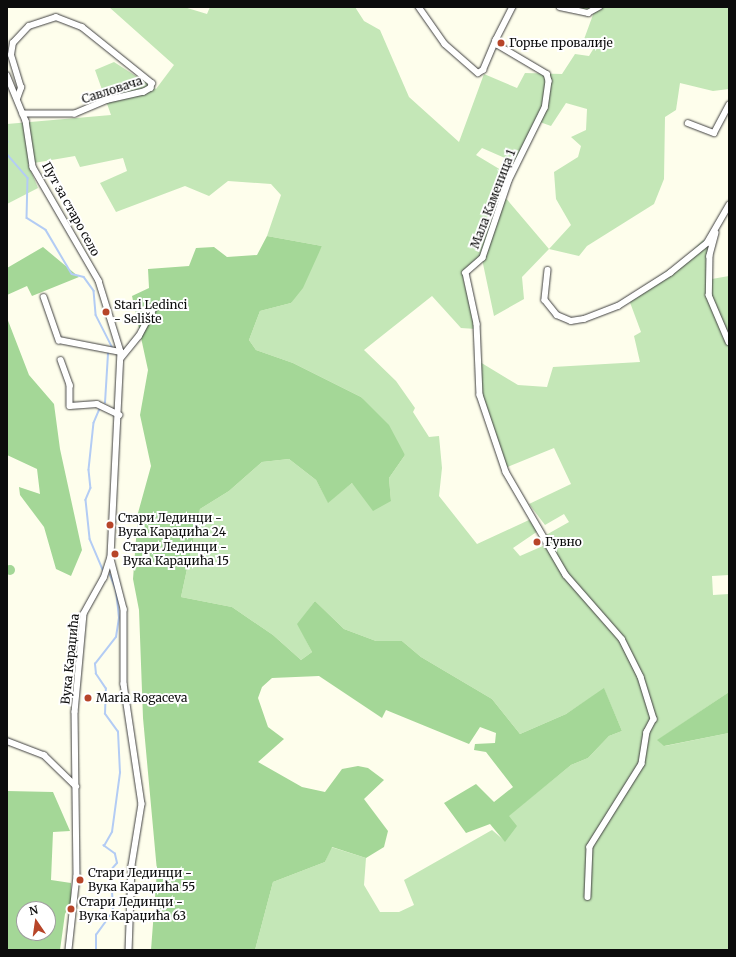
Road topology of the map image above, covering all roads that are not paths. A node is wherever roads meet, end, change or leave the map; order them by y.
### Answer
1 (419, 7) edge
2 (513, 7) edge
3 (560, 7) edge
4 (600, 7) edge
5 (496, 40) junction
6 (7, 75) edge
7 (17, 99) junction
8 (729, 105) edge
9 (23, 114) junction
10 (688, 123) dead end
11 (729, 205) edge
12 (718, 230) junction
13 (548, 270) dead end
14 (44, 297) dead end
15 (155, 306) dead end
16 (728, 336) edge
17 (729, 342) edge
18 (121, 355) junction
19 (61, 360) dead end
20 (120, 415) junction
21 (111, 557) junction
22 (7, 740) edge
23 (76, 786) junction
24 (588, 897) dead end
25 (69, 950) edge
26 (129, 950) edge

1 - 5 street
2 - 5 street
3 - 4 street
5 - 24 street, Мала Каменица 1
6 - 7 street, Пут за старо село
7 - 9 street, Пут за старо село
7 - 9 street, Савловача
8 - 10 street
9 - 18 street, Пут за старо село
11 - 12 street
12 - 13 street
12 - 16 street
14 - 18 street
15 - 18 street
16 - 17 street
18 - 20 street, Вука Караџића
19 - 20 street
20 - 21 street, Вука Караџића
21 - 23 street, Вука Караџића
21 - 26 street
22 - 23 street
23 - 25 street, Вука Караџића

